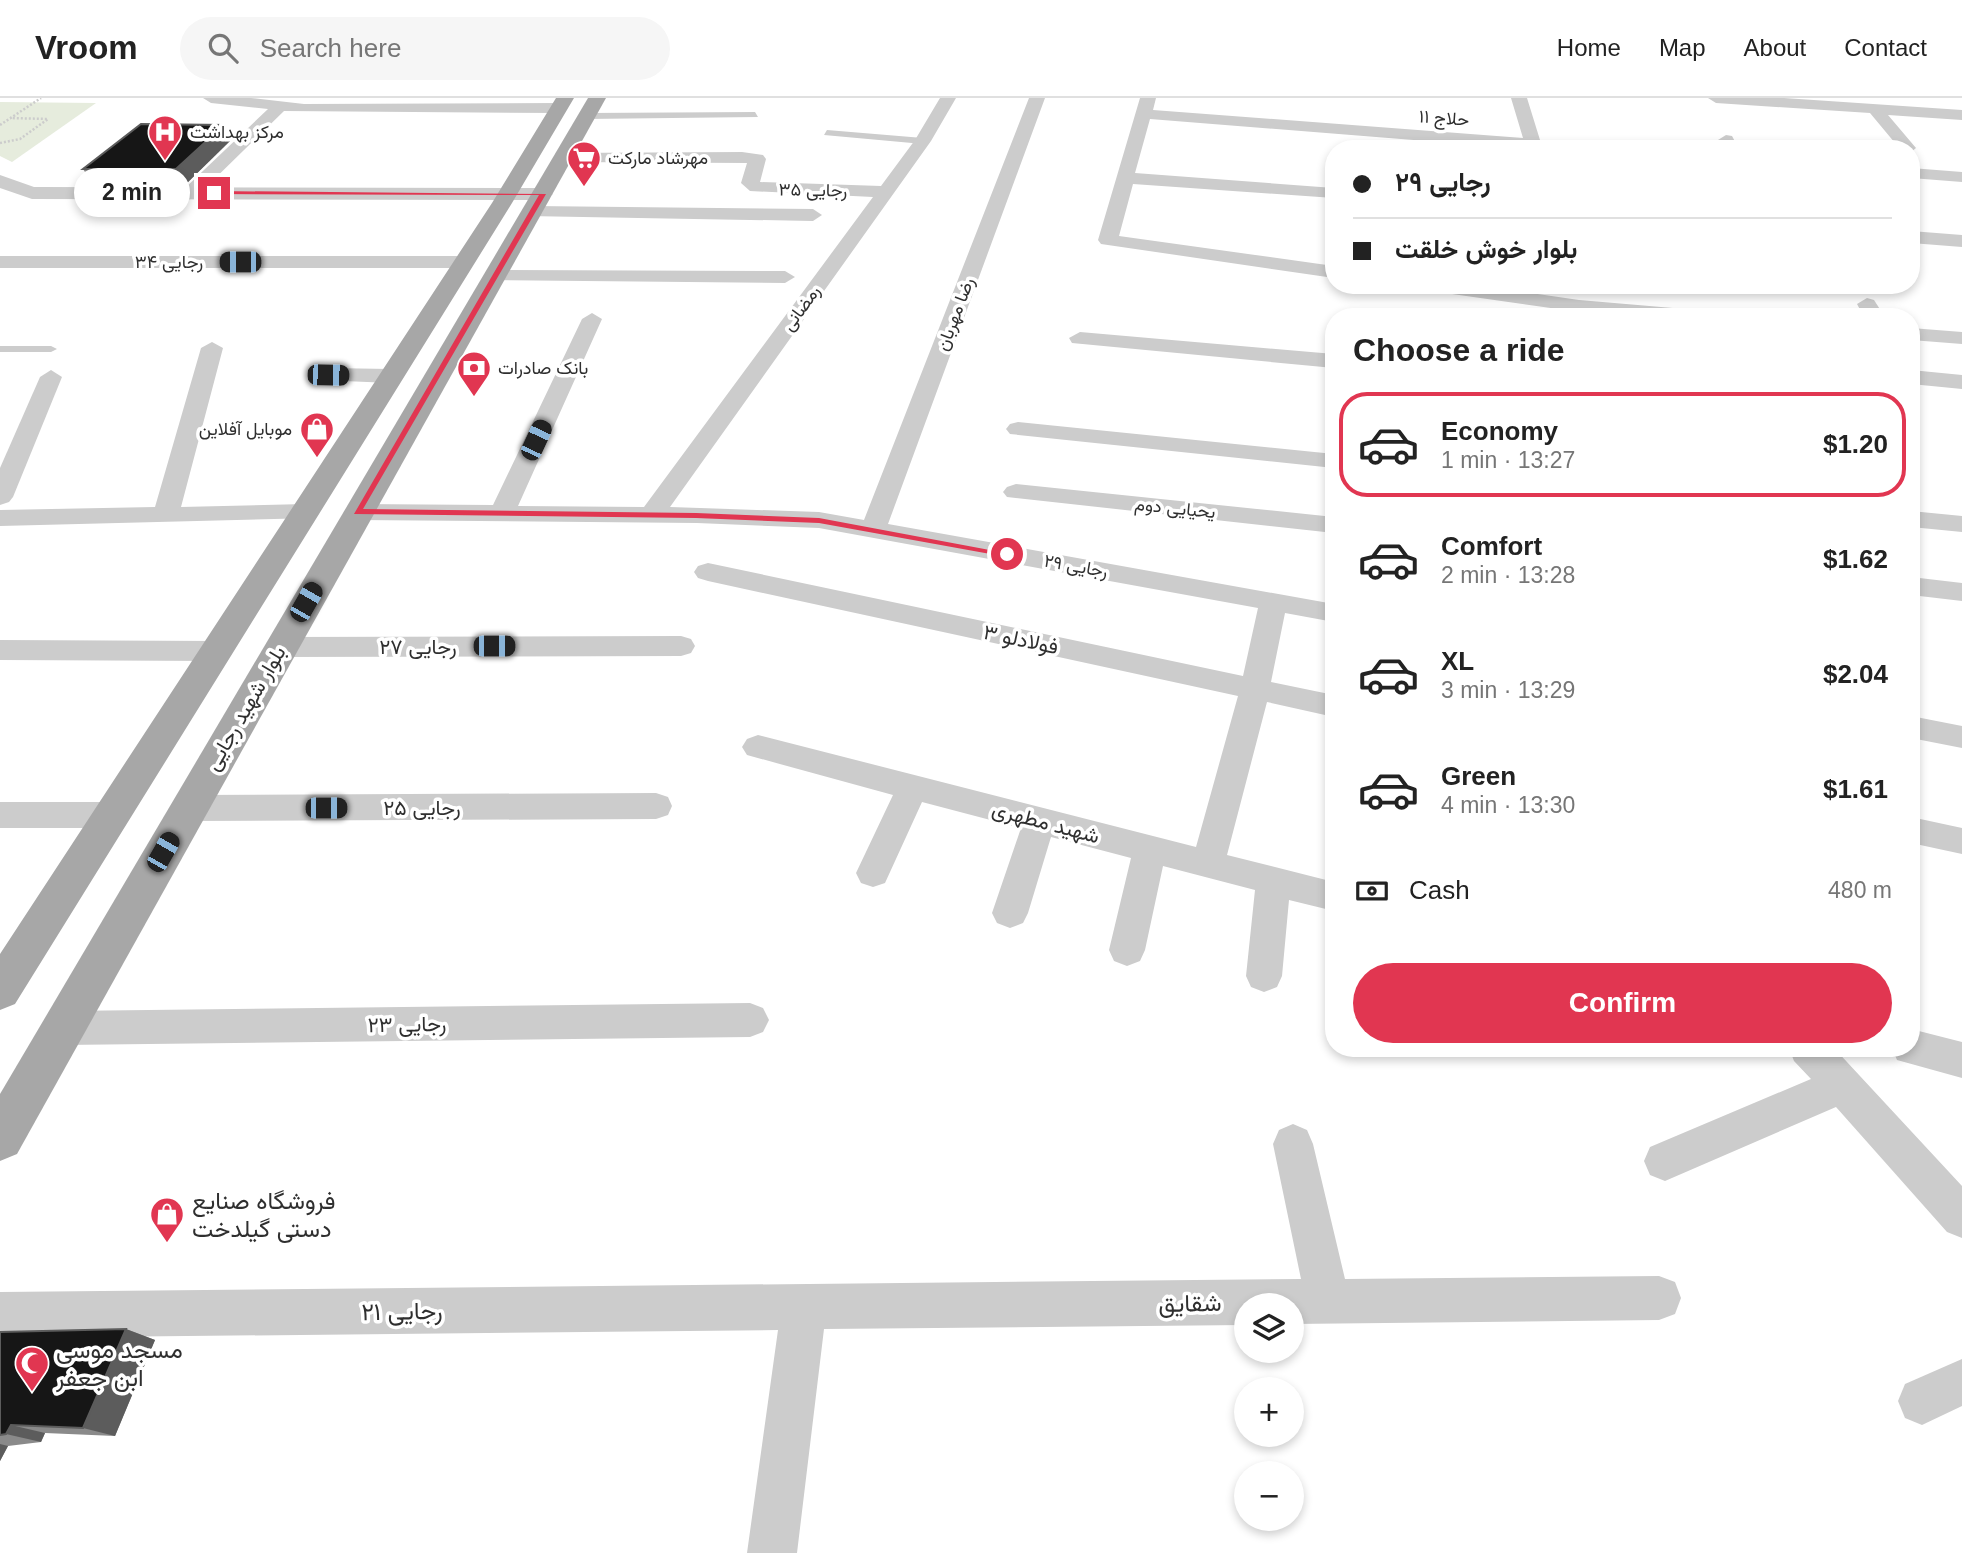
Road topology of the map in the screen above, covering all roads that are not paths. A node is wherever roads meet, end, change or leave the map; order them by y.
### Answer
1 (211, 98) edge
2 (948, 98) edge
3 (1037, 98) edge
4 (1519, 98) edge
5 (1716, 98) edge
6 (1812, 101) edge
7 (577, 105) edge
8 (1146, 106) edge
9 (280, 107) junction
10 (1874, 108) junction
11 (1960, 114) edge
12 (755, 115) dead end
13 (827, 132) dead end
14 (1475, 140) edge
15 (1531, 140) edge
16 (1901, 140) edge
17 (923, 141) junction
18 (564, 157) junction
19 (1920, 174) edge
20 (1962, 177) edge
21 (1125, 178) junction
22 (0, 181) edge
23 (886, 192) junction
24 (1325, 192) edge
25 (190, 193) junction
26 (20, 201) junction
27 (525, 201) junction
28 (813, 215) dead end
29 (1920, 238) edge
30 (1962, 241) edge
31 (0, 262) edge
32 (463, 262) junction
33 (1325, 271) edge
34 (495, 276) junction
35 (785, 277) dead end
36 (1483, 294) edge
37 (1563, 308) edge
38 (592, 319) dead end
39 (1920, 335) edge
40 (1080, 338) dead end
41 (1962, 338) edge
42 (212, 348) dead end
43 (0, 349) edge
44 (51, 349) dead end
45 (1325, 360) edge
46 (328, 375) dead end
47 (1920, 375) edge
48 (391, 376) junction
49 (51, 377) dead end
50 (1962, 382) edge
51 (1018, 429) dead end
52 (1325, 460) edge
53 (1016, 492) dead end
54 (0, 497) edge
55 (305, 512) junction
56 (357, 512) junction
57 (502, 513) junction
58 (166, 515) junction
59 (651, 515) junction
60 (0, 518) edge
61 (1920, 520) edge
62 (1325, 524) edge
63 (1962, 524) edge
64 (873, 530) junction
65 (708, 572) dead end
66 (1920, 587) edge
67 (1962, 592) edge
68 (1273, 601) junction
69 (1325, 610) edge
70 (681, 646) dead end
71 (280, 647) junction
72 (0, 650) edge
73 (216, 651) junction
74 (1255, 690) junction
75 (1325, 704) edge
76 (1920, 729) edge
77 (1962, 737) edge
78 (758, 747) dead end
79 (914, 787) junction
80 (656, 806) dead end
81 (188, 808) junction
82 (0, 815) edge
83 (112, 815) junction
84 (1040, 820) junction
85 (1920, 832) edge
86 (1962, 841) edge
87 (1150, 849) junction
88 (1208, 864) junction
89 (873, 873) dead end
90 (1273, 881) junction
91 (1325, 895) edge
92 (1010, 913) dead end
93 (1128, 950) dead end
94 (1264, 976) dead end
95 (0, 991) edge
96 (751, 1020) dead end
97 (63, 1028) junction
98 (1920, 1049) edge
99 (1816, 1057) edge
100 (1962, 1060) edge
101 (1842, 1085) junction
102 (0, 1138) edge
103 (1293, 1144) dead end
104 (1665, 1161) dead end
105 (1962, 1217) edge
106 (1660, 1298) dead end
107 (1328, 1301) junction
108 (804, 1307) junction
109 (0, 1315) edge
110 (772, 1553) edge

1 - 9 street
2 - 17 street, رمضانی
3 - 64 street, رضا مهربان
4 - 15 street
5 - 6 street
6 - 10 street
7 - 9 street
7 - 12 lane
7 - 18 main road, بلوار شهید رجایی
7 - 27 main road, بلوار شهید رجایی
8 - 14 street, حلاج ۱۱
8 - 21 street
9 - 25 street
10 - 11 street
10 - 16 street
13 - 17 lane
17 - 23 street, رمضانی
18 - 23 street, رجایی ۳۵
18 - 27 main road, بلوار شهید رجایی
19 - 20 street
21 - 24 street
21 - 33 street
22 - 26 street
23 - 59 street, رمضانی
25 - 26 street
25 - 27 street
26 - 27 street
27 - 28 street
27 - 32 main road, بلوار شهید رجایی
27 - 34 main road, بلوار شهید رجایی
29 - 30 street
31 - 32 street, رجایی ۳۴
32 - 48 main road, بلوار شهید رجایی
34 - 35 street
34 - 56 main road, بلوار شهید رجایی
36 - 37 street
38 - 57 street
39 - 41 street
40 - 45 street
42 - 58 street
43 - 44 lane
46 - 48 street
47 - 50 street
48 - 55 main road, بلوار شهید رجایی
49 - 54 street
51 - 52 street
53 - 62 street, یحیایی دوم
55 - 58 street
55 - 73 main road, بلوار شهید رجایی
56 - 57 street, رجایی ۲۹
56 - 71 main road, بلوار شهید رجایی
57 - 59 street, رجایی ۲۹
58 - 60 street
59 - 64 street, رجایی ۲۹
61 - 63 street
64 - 68 street, رجایی ۲۹
65 - 74 street, فولادلو ۳
66 - 67 street
68 - 69 street, رجایی ۲۹
68 - 74 street
70 - 71 street, رجایی ۲۷
71 - 81 main road, بلوار شهید رجایی
72 - 73 street
73 - 83 main road, بلوار شهید رجایی
74 - 75 street, فولادلو ۳
74 - 88 street
76 - 77 street
78 - 79 street, شهید مطهری
79 - 84 street, شهید مطهری
79 - 89 street
80 - 81 street, رجایی ۲۵
81 - 97 main road, بلوار شهید رجایی
82 - 83 street
83 - 95 main road, بلوار شهید رجایی
84 - 87 street, شهید مطهری
84 - 92 street
85 - 86 street
87 - 88 street, شهید مطهری
87 - 93 street
88 - 90 street, شهید مطهری
90 - 91 street, شهید مطهری
90 - 94 street
96 - 97 street, رجایی ۲۳
97 - 102 main road, بلوار شهید رجایی
98 - 100 street
99 - 101 street
101 - 104 street
101 - 105 street
103 - 107 street
106 - 107 street, شقایق
107 - 108 street, شقایق
108 - 109 street, رجایی ۲۱
108 - 110 street

